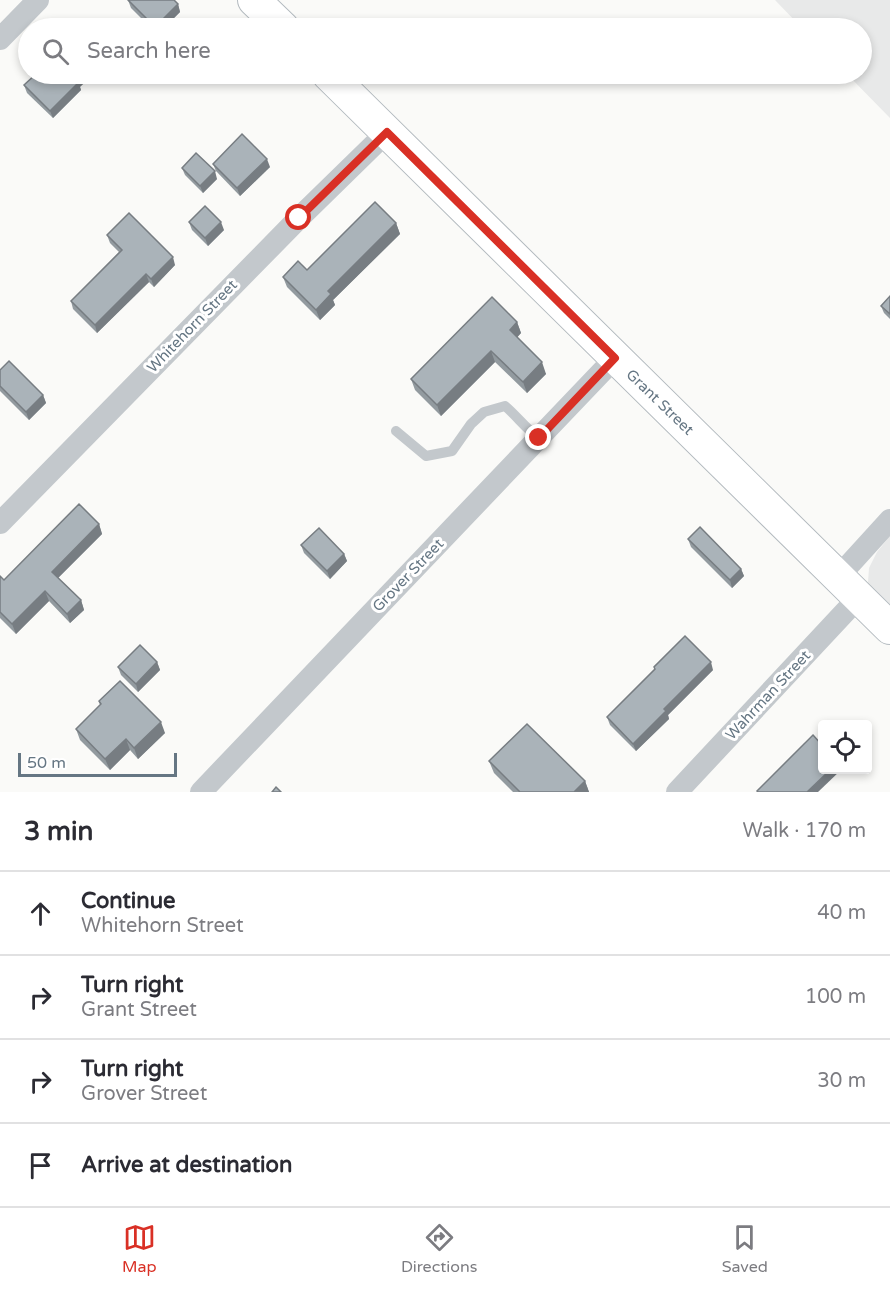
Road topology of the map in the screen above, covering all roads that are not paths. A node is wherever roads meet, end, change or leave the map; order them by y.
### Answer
1 (38, 0) edge
2 (254, 0) edge
3 (20, 18) edge
4 (273, 18) edge
5 (18, 21) edge
6 (0, 39) edge
7 (338, 84) edge
8 (387, 132) junction
9 (615, 358) junction
10 (396, 431) dead end
11 (539, 438) junction
12 (890, 520) edge
13 (0, 523) edge
14 (849, 587) junction
15 (890, 628) edge
16 (201, 792) edge
17 (677, 792) edge

1 - 3 street
2 - 4 street
5 - 6 street
7 - 8 street, Grant Street
8 - 9 street, Grant Street
8 - 13 street, Whitehorn Street
9 - 11 street, Grover Street
9 - 14 street, Grant Street
10 - 11 lane
11 - 16 street, Grover Street
12 - 14 street, Wahrman Street
14 - 15 street, Grant Street
14 - 17 street, Wahrman Street

